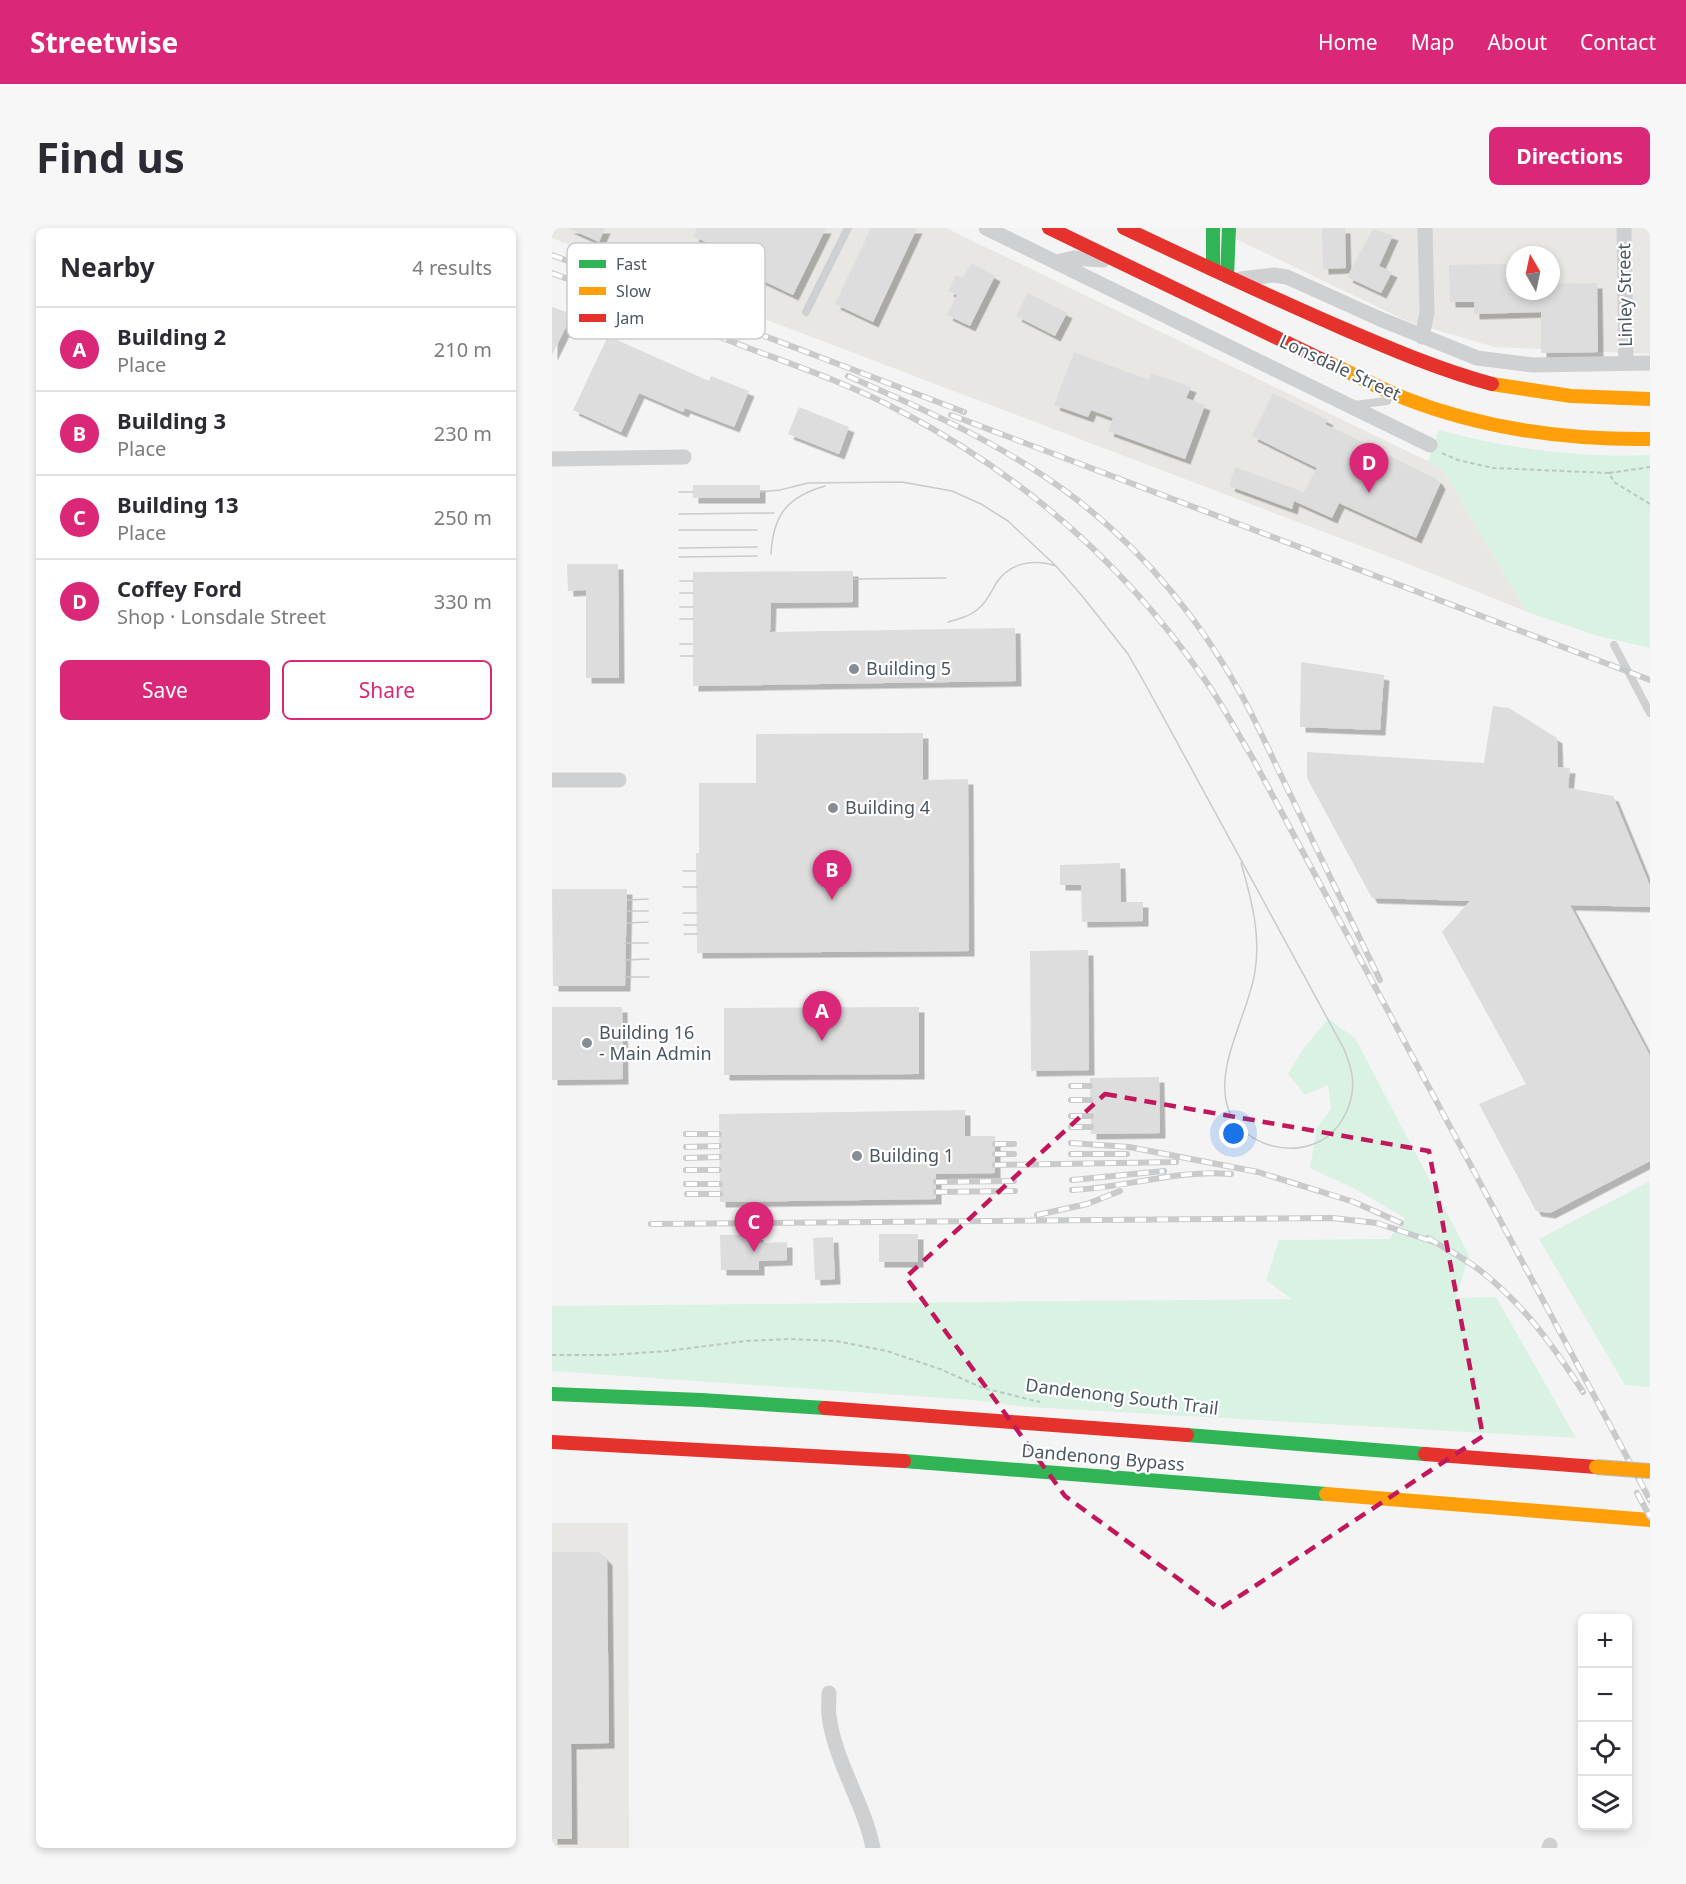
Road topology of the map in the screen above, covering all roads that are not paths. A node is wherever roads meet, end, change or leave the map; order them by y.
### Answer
1 (848, 228) edge
2 (986, 228) edge
3 (1049, 228) edge
4 (1124, 228) edge
5 (1213, 228) edge
6 (1229, 228) edge
7 (1425, 228) edge
8 (1624, 228) edge
9 (1139, 232) edge
10 (1109, 258) junction
11 (1056, 262) junction
12 (1213, 269) junction
13 (1224, 290) junction
14 (1310, 301) dead end
15 (1288, 305) junction
16 (806, 312) dead end
17 (1204, 335) junction
18 (1422, 337) junction
19 (1626, 363) junction
20 (1650, 363) edge
21 (1404, 398) junction
22 (1650, 399) edge
23 (1349, 406) junction
24 (1650, 439) edge
25 (1436, 449) road end
26 (684, 457) dead end
27 (552, 459) edge
28 (1614, 645) dead end
29 (1650, 713) edge
30 (552, 780) edge
31 (619, 780) dead end
32 (552, 1394) edge
33 (552, 1442) edge
34 (1650, 1471) edge
35 (1650, 1520) edge
36 (829, 1693) dead end
37 (873, 1848) edge

1 - 16 lane
2 - 11 street, Lonsdale Street
3 - 10 main road, Lonsdale Street
4 - 9 main road, Lonsdale Street
5 - 12 main road
6 - 13 main road
7 - 18 street
8 - 19 street, Linley Street
9 - 12 main road, Lonsdale Street
10 - 11 street
10 - 13 main road, Lonsdale Street
11 - 17 street, Lonsdale Street
12 - 13 main road
12 - 13 main road, Lonsdale Street
13 - 15 main road, Lonsdale Street
13 - 17 street
13 - 18 street
13 - 21 main road, Lonsdale Street
14 - 15 lane
15 - 22 main road, Lonsdale Street
17 - 23 street, Lonsdale Street
18 - 19 street
19 - 20 street
21 - 23 lane
21 - 24 main road, Lonsdale Street
23 - 25 street, Lonsdale Street
26 - 27 street
28 - 29 lane
30 - 31 street
32 - 34 main road, Dandenong Bypass, bridge
33 - 35 main road, Dandenong Bypass
36 - 37 street

